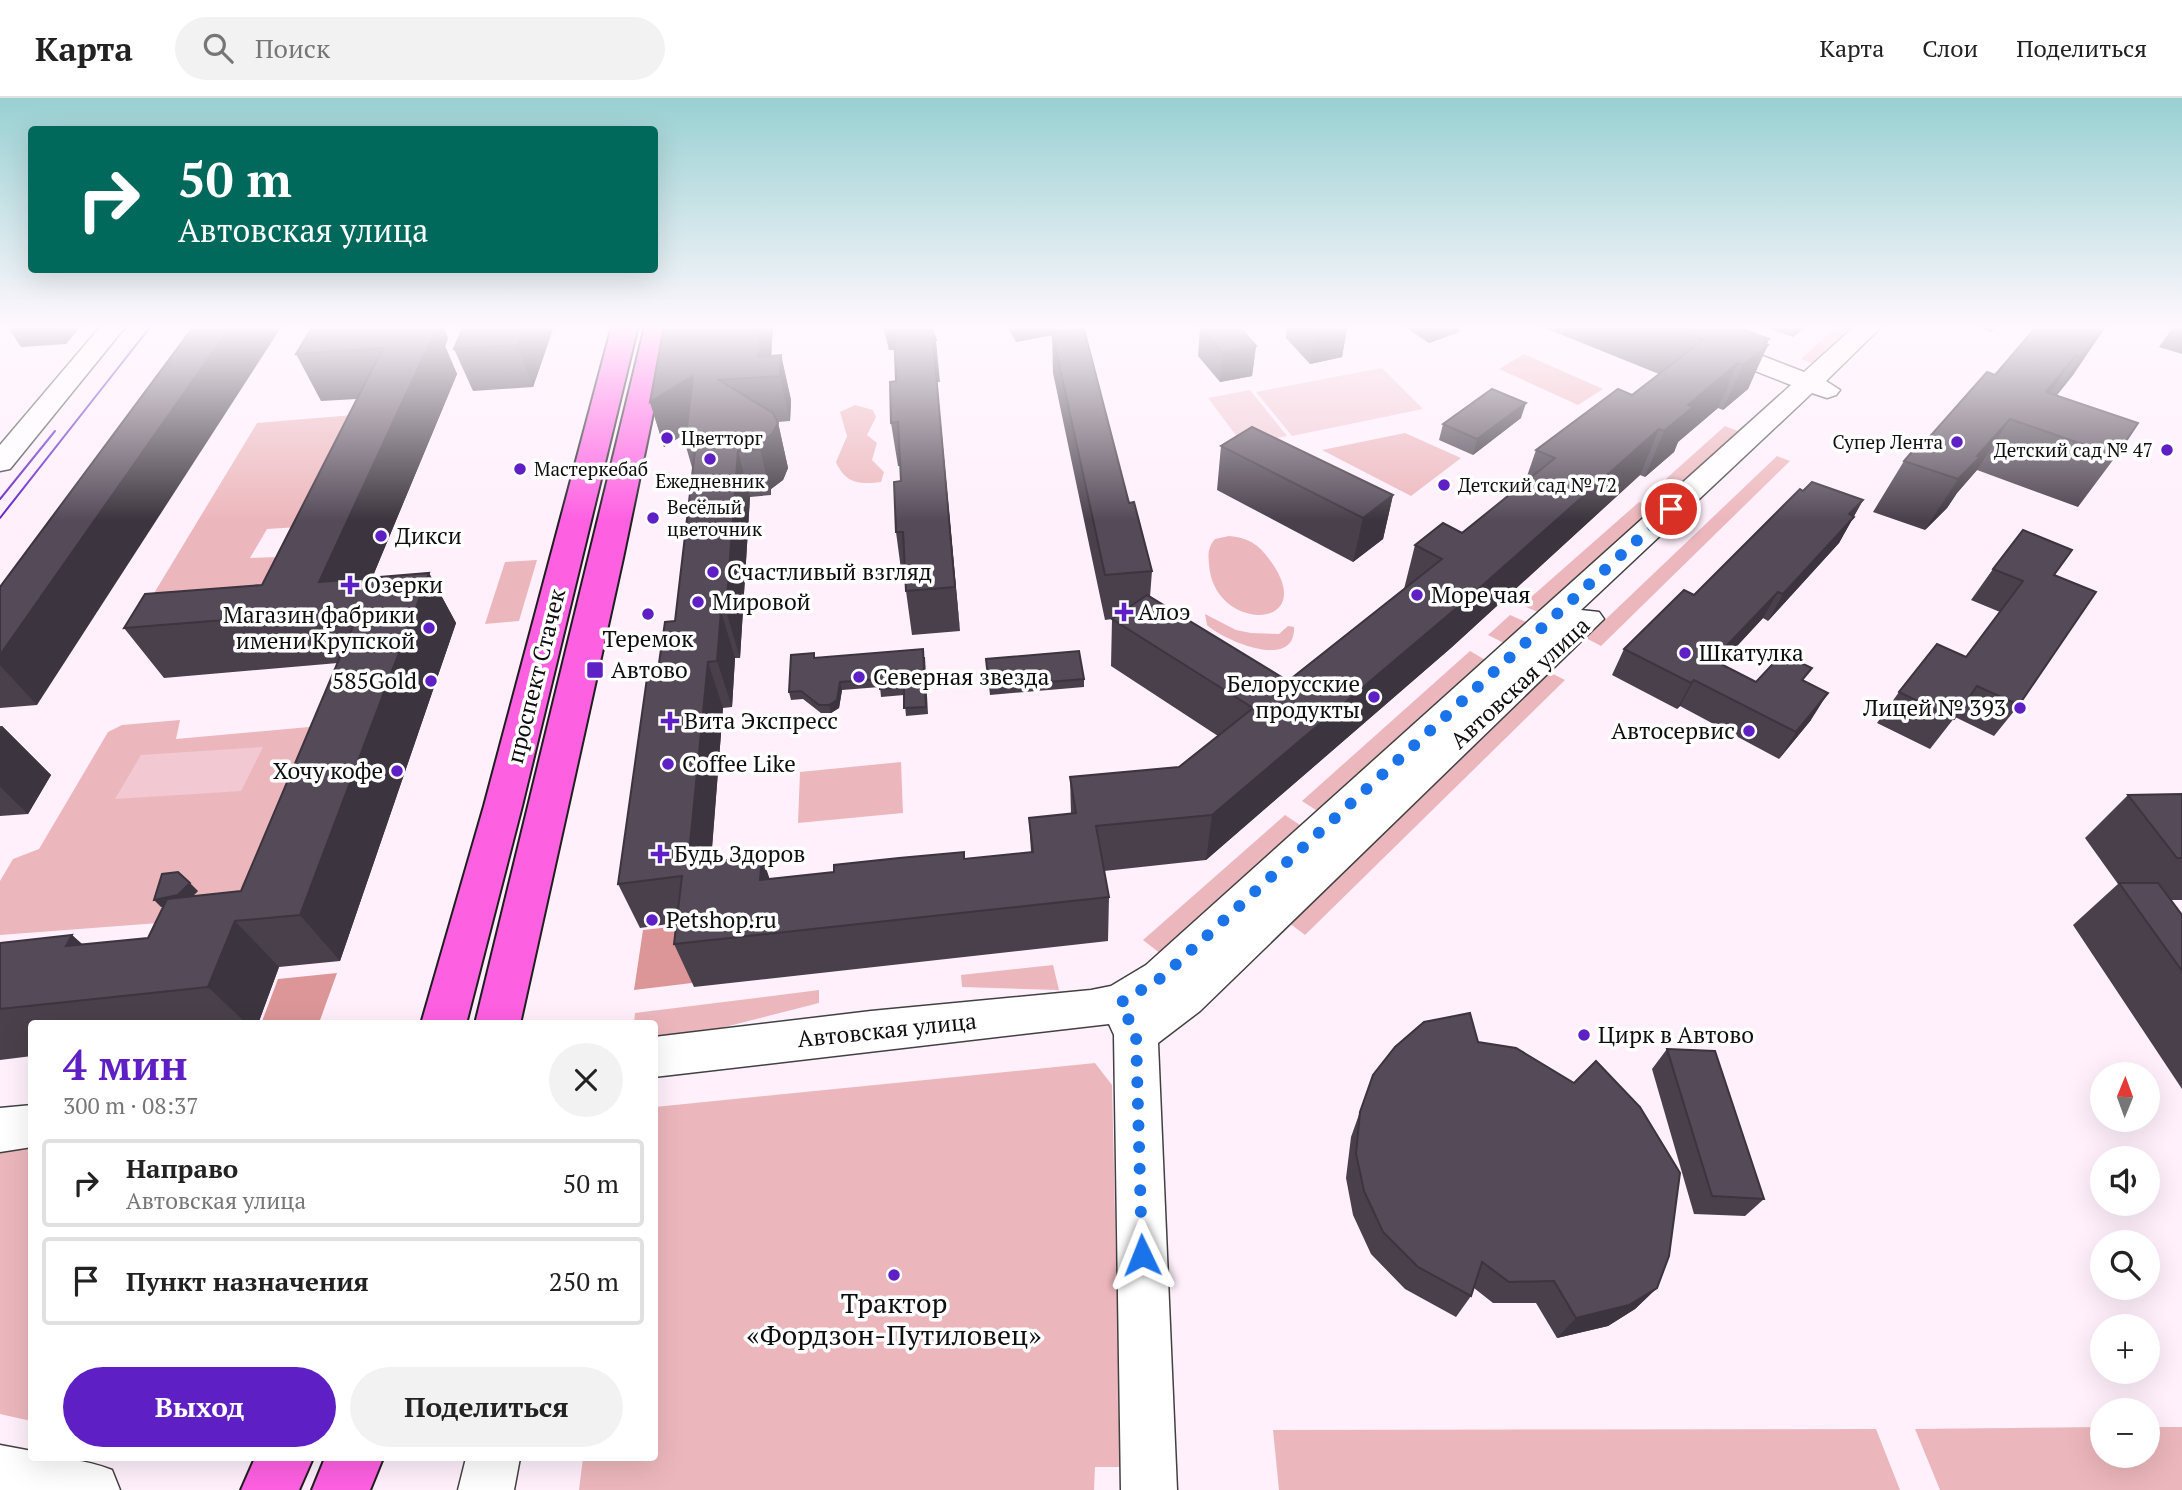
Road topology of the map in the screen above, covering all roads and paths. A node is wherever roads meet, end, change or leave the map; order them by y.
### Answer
1 (53, 391) edge
2 (608, 391) edge
3 (644, 391) edge
4 (1815, 391) edge
5 (11, 436) edge
6 (0, 463) edge
7 (500, 1011) edge
8 (446, 1014) edge
9 (1128, 1018) junction
10 (658, 1057) edge
11 (28, 1126) edge
12 (0, 1130) edge
13 (283, 1461) edge
14 (353, 1461) edge
15 (492, 1461) edge
16 (0, 1473) edge
17 (92, 1490) edge
18 (270, 1490) edge
19 (341, 1490) edge
20 (486, 1490) edge
21 (1149, 1490) edge

1 - 5 street
2 - 8 main road, проспект Стачек
3 - 7 main road, проспект Стачек
4 - 9 street, Автовская улица
5 - 6 street
9 - 10 street, Автовская улица
9 - 21 street
11 - 12 street
13 - 18 main road
14 - 19 main road
15 - 20 street
16 - 17 street

